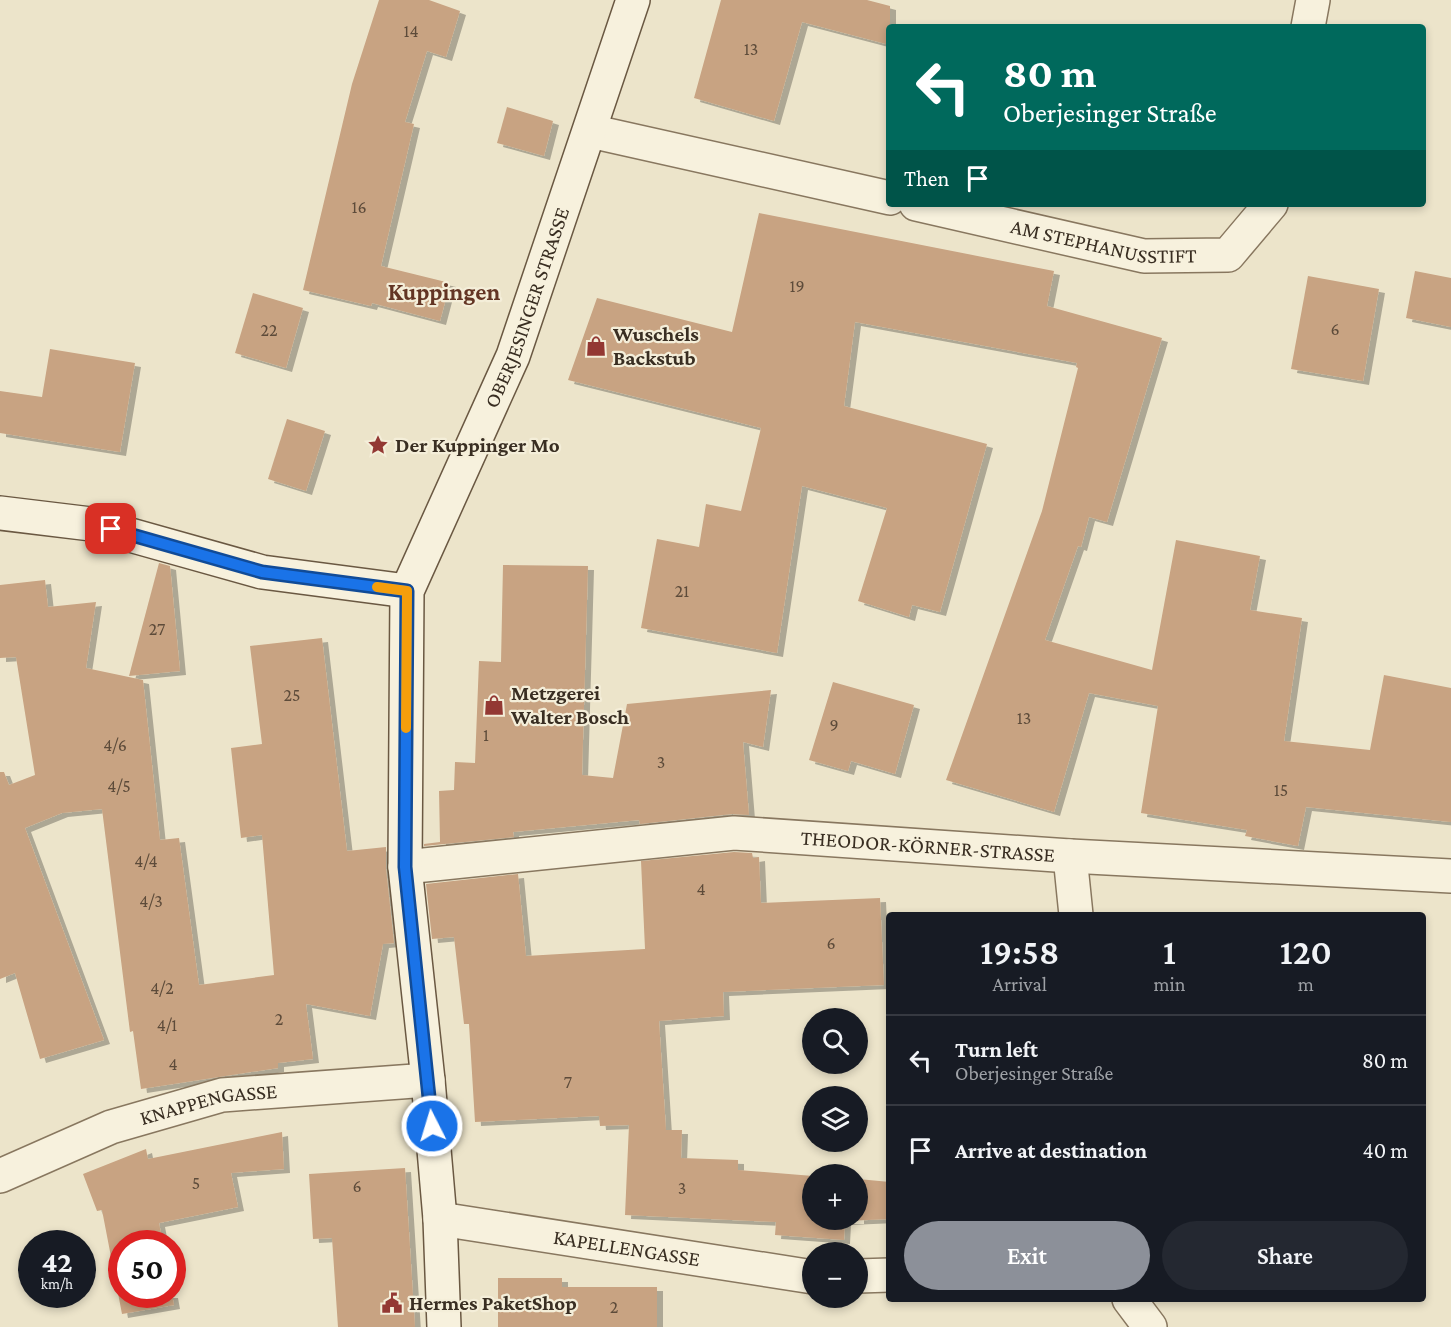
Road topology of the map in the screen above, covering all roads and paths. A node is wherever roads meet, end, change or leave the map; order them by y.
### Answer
1 (633, 0) edge
2 (1313, 0) edge
3 (1309, 24) edge
4 (590, 131) junction
5 (886, 197) edge
6 (929, 207) edge
7 (1268, 207) edge
8 (0, 513) edge
9 (407, 591) junction
10 (1070, 856) junction
11 (405, 867) junction
12 (1451, 876) edge
13 (1076, 912) edge
14 (428, 1080) junction
15 (0, 1176) edge
16 (440, 1219) junction
17 (802, 1275) edge
18 (886, 1275) edge
19 (868, 1276) edge
20 (1131, 1302) edge
21 (444, 1327) edge
22 (1150, 1327) edge

1 - 4 street, OBERJESINGER STRASSE
2 - 3 street
4 - 5 street
4 - 9 street, OBERJESINGER STRASSE
6 - 7 street, AM STEPHANUSSTIFT
8 - 9 street
9 - 11 street
10 - 11 street, THEODOR-KÖRNER-STRASSE
10 - 12 street, THEODOR-KÖRNER-STRASSE
10 - 13 street
11 - 14 street
14 - 15 street, KNAPPENGASSE
14 - 16 street
16 - 17 street, KAPELLENGASSE
16 - 21 street
18 - 19 street
20 - 22 street

